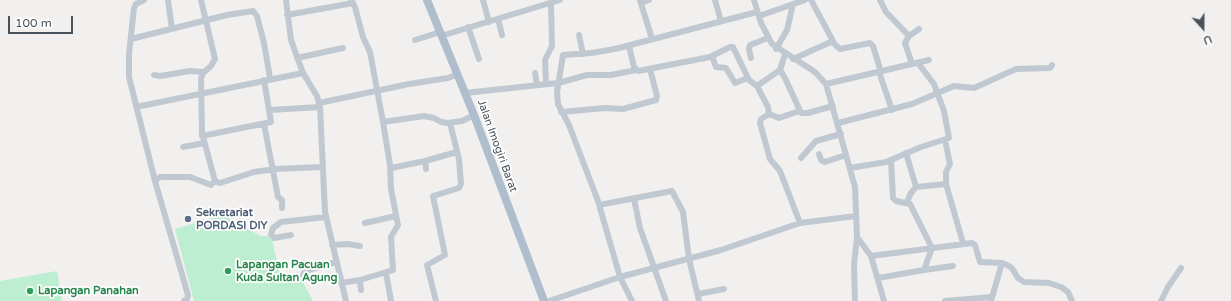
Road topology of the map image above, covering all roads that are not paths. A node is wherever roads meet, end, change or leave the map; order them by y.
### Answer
1 (144, 0) edge
2 (168, 0) edge
3 (201, 0) edge
4 (286, 0) edge
5 (427, 0) edge
6 (482, 0) edge
7 (560, 0) edge
8 (649, 0) edge
9 (715, 0) edge
10 (754, 0) edge
11 (805, 0) edge
12 (811, 0) edge
13 (880, 0) edge
14 (352, 1) edge
15 (551, 2) junction
16 (641, 2) edge
17 (793, 4) junction
18 (758, 14) junction
19 (287, 15) junction
20 (498, 19) junction
21 (206, 20) junction
22 (721, 21) junction
23 (489, 22) junction
24 (468, 27) junction
25 (172, 29) junction
26 (919, 29) dead end
27 (440, 34) junction
28 (502, 35) dead end
29 (579, 36) dead end
30 (909, 36) junction
31 (768, 38) junction
32 (131, 39) junction
33 (652, 39) junction
34 (415, 40) dead end
35 (832, 42) junction
36 (629, 46) junction
37 (343, 48) dead end
38 (776, 48) junction
39 (583, 54) junction
40 (785, 54) junction
41 (712, 56) junction
42 (297, 58) junction
43 (751, 58) dead end
44 (479, 59) dead end
45 (793, 59) junction
46 (929, 60) dead end
47 (915, 63) junction
48 (1052, 65) dead end
49 (650, 69) junction
50 (636, 70) junction
51 (780, 70) junction
52 (204, 72) junction
53 (880, 72) junction
54 (303, 73) junction
55 (535, 73) dead end
56 (154, 75) dead end
57 (453, 76) junction
58 (748, 78) junction
59 (267, 79) junction
60 (546, 83) junction
61 (558, 83) junction
62 (537, 84) junction
63 (826, 84) junction
64 (757, 86) junction
65 (377, 91) junction
66 (203, 93) junction
67 (465, 93) junction
68 (937, 93) junction
69 (320, 105) junction
70 (833, 106) junction
71 (136, 107) junction
72 (270, 110) junction
73 (892, 110) junction
74 (800, 111) junction
75 (562, 112) junction
76 (769, 114) junction
77 (473, 116) junction
78 (383, 122) junction
79 (450, 122) junction
80 (838, 123) junction
81 (264, 124) junction
82 (841, 134) junction
83 (202, 136) junction
84 (945, 140) junction
85 (204, 142) junction
86 (183, 147) dead end
87 (457, 152) junction
88 (819, 154) dead end
89 (906, 154) junction
90 (846, 155) junction
91 (801, 158) dead end
92 (425, 161) junction
93 (891, 161) junction
94 (322, 167) junction
95 (390, 168) junction
96 (850, 168) junction
97 (273, 169) junction
98 (426, 169) dead end
99 (214, 181) junction
100 (155, 182) junction
101 (946, 184) junction
102 (916, 187) junction
103 (634, 199) junction
104 (907, 202) junction
105 (599, 205) junction
106 (282, 208) dead end
107 (396, 216) junction
108 (856, 216) junction
109 (326, 217) junction
110 (365, 223) dead end
111 (800, 223) junction
112 (291, 235) dead end
113 (857, 237) junction
114 (963, 243) junction
115 (332, 245) junction
116 (360, 246) dead end
117 (932, 248) junction
118 (871, 256) junction
119 (689, 259) junction
120 (336, 262) junction
121 (1002, 262) junction
122 (953, 266) dead end
123 (656, 268) junction
124 (1181, 268) dead end
125 (924, 270) junction
126 (386, 273) junction
127 (302, 277) dead end
128 (620, 277) junction
129 (878, 278) junction
130 (360, 280) junction
131 (341, 283) junction
132 (724, 288) dead end
133 (360, 290) dead end
134 (698, 294) junction
135 (991, 299) edge
136 (184, 301) edge
137 (346, 301) edge
138 (391, 301) edge
139 (436, 301) edge
140 (544, 301) edge
141 (549, 301) edge
142 (632, 301) edge
143 (666, 301) edge
144 (699, 301) edge
145 (855, 301) edge
146 (884, 301) edge
147 (945, 301) edge
148 (1072, 301) edge
149 (1161, 301) edge

1 - 32 street
2 - 25 street
3 - 21 street
4 - 19 street
5 - 27 main road, Jalan Imogiri Barat
6 - 23 street
7 - 15 street
8 - 16 street
9 - 22 street
10 - 18 street
11 - 17 street
12 - 35 street
13 - 30 street
14 - 19 street
14 - 65 street
15 - 20 street
15 - 60 street
16 - 33 street
17 - 18 street
17 - 38 street
18 - 22 street
18 - 31 street
19 - 42 street
20 - 23 street
20 - 28 street
21 - 25 street
21 - 52 street
21 - 59 street
22 - 33 street
23 - 24 street
24 - 27 street
24 - 44 street
25 - 32 street
26 - 30 street
27 - 34 street
27 - 57 main road, Jalan Imogiri Barat
29 - 39 street
30 - 47 street
31 - 38 street
31 - 43 street
32 - 71 street
33 - 36 street
35 - 45 street
35 - 53 street
36 - 39 street
36 - 50 street
37 - 42 street
38 - 40 street
39 - 61 street
40 - 45 street
40 - 51 street
41 - 49 street
41 - 58 street
41 - 58 street
42 - 54 street
45 - 63 street
46 - 47 street
47 - 53 street
47 - 68 street
48 - 68 street
49 - 50 street
49 - 75 street
50 - 61 street
51 - 64 street
51 - 74 street
52 - 56 street
52 - 66 street
53 - 63 street
53 - 73 street
54 - 59 street
54 - 69 street
55 - 62 street
57 - 65 street
57 - 67 main road, Jalan Imogiri Barat
58 - 64 street
59 - 66 street
59 - 72 street
60 - 61 street
60 - 62 street
61 - 75 street
62 - 67 street
63 - 70 street
64 - 76 street
65 - 69 street
65 - 78 street
66 - 71 street
66 - 83 street
67 - 77 main road, Jalan Imogiri Barat
68 - 73 street
68 - 84 street
69 - 72 street
69 - 94 street
70 - 74 street
70 - 80 street
71 - 100 street
72 - 81 street
73 - 80 street
74 - 76 street
75 - 105 street
76 - 111 street
77 - 79 street
77 - 140 main road, Jalan Imogiri Barat
78 - 79 street
78 - 95 street
79 - 87 street
80 - 82 street
81 - 83 street
81 - 97 street
82 - 90 street
82 - 91 street
83 - 85 street
84 - 89 street
84 - 101 street
85 - 86 street
85 - 99 street
87 - 92 street
87 - 139 street
88 - 90 street
89 - 93 street
89 - 102 street
90 - 96 street
92 - 95 street
92 - 98 street
93 - 96 street
93 - 104 street
94 - 97 street
94 - 109 street
95 - 107 street
96 - 108 street
97 - 99 street
97 - 106 street
99 - 100 street
100 - 136 street
101 - 102 street
101 - 114 street
102 - 104 street
103 - 105 street
103 - 119 street
103 - 123 street
104 - 117 street
105 - 128 street
107 - 110 street
107 - 126 street
108 - 111 street
108 - 113 street
109 - 112 street
109 - 115 street
111 - 119 street
113 - 118 street
113 - 145 street
114 - 117 street
114 - 121 street
115 - 116 street
115 - 120 street
117 - 118 street
117 - 125 street
118 - 129 street
119 - 123 street
119 - 134 street
120 - 127 street
120 - 131 street
121 - 135 street
121 - 148 street
122 - 125 street
123 - 128 street
123 - 143 street
124 - 149 street
125 - 129 street
126 - 130 street
126 - 138 street
128 - 141 street
128 - 142 street
129 - 146 street
130 - 131 street
130 - 133 street
131 - 137 street
132 - 134 street
134 - 144 street
135 - 147 street

